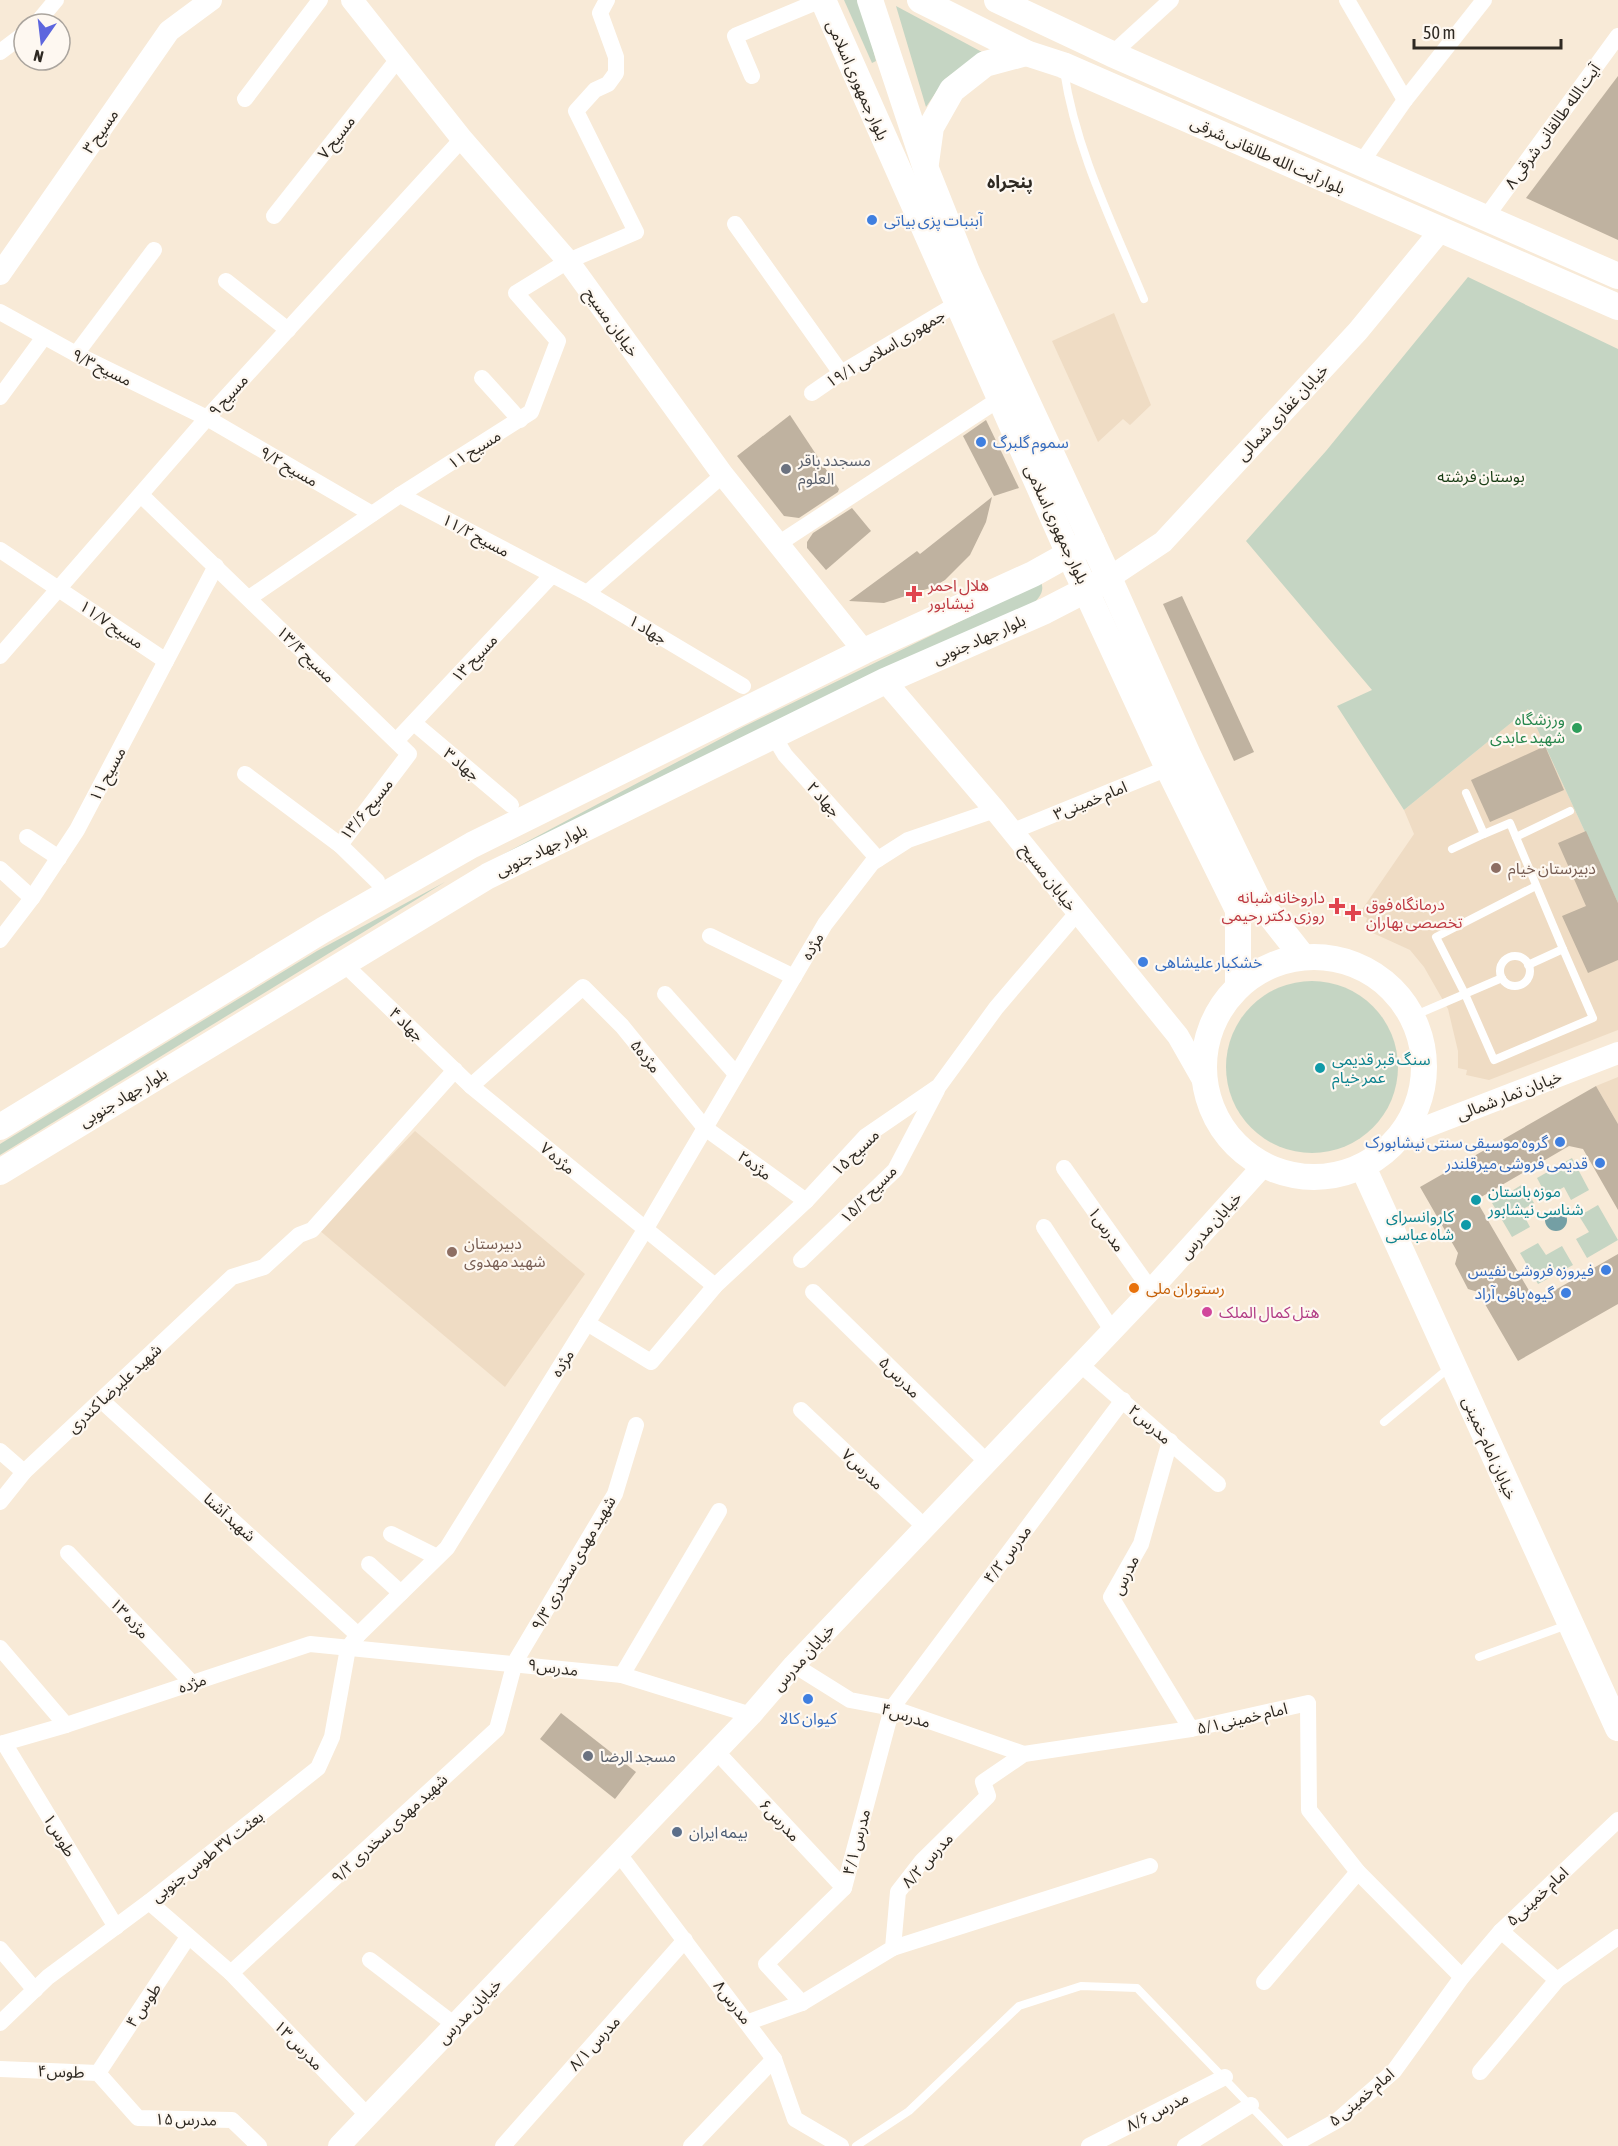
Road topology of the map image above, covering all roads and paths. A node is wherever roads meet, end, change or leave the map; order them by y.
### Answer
1 (56, 0) edge
2 (211, 0) edge
3 (320, 0) edge
4 (352, 0) edge
5 (608, 0) edge
6 (822, 0) edge
7 (870, 0) edge
8 (920, 0) edge
9 (997, 0) edge
10 (1347, 0) edge
11 (1484, 0) edge
12 (1166, 2) edge
13 (1029, 8) edge
14 (46, 12) edge
15 (1618, 36) edge
16 (1026, 53) junction
17 (1112, 54) junction
18 (1613, 54) edge
19 (398, 59) junction
20 (1063, 65) junction
21 (752, 76) dead end
22 (245, 99) dead end
23 (1405, 100) junction
24 (462, 139) junction
25 (1361, 163) junction
26 (926, 169) junction
27 (274, 216) dead end
28 (1486, 217) junction
29 (735, 224) dead end
30 (1441, 230) junction
31 (154, 250) dead end
32 (568, 261) junction
33 (0, 274) edge
34 (1618, 276) edge
35 (226, 281) dead end
36 (1144, 299) dead end
37 (958, 303) junction
38 (1618, 307) edge
39 (0, 312) edge
40 (288, 330) junction
41 (44, 337) junction
42 (76, 354) junction
43 (841, 373) junction
44 (482, 378) dead end
45 (812, 393) dead end
46 (0, 397) edge
47 (1001, 398) junction
48 (207, 418) junction
49 (520, 420) junction
50 (723, 475) junction
51 (141, 495) junction
52 (400, 495) junction
53 (372, 514) junction
54 (1092, 542) junction
55 (778, 544) junction
56 (0, 550) edge
57 (1069, 554) junction
58 (216, 566) junction
59 (1033, 574) junction
60 (552, 575) junction
61 (1098, 584) junction
62 (58, 588) junction
63 (587, 593) junction
64 (249, 598) junction
65 (1045, 611) junction
66 (864, 651) junction
67 (0, 656) edge
68 (166, 661) junction
69 (885, 681) junction
70 (743, 686) dead end
71 (414, 723) junction
72 (773, 735) junction
73 (396, 741) junction
74 (1168, 768) junction
75 (244, 774) dead end
76 (1466, 793) dead end
77 (511, 806) dead end
78 (995, 810) junction
79 (1570, 811) dead end
80 (1012, 831) junction
81 (1484, 834) junction
82 (27, 837) dead end
83 (1516, 837) junction
84 (340, 845) junction
85 (472, 845) junction
86 (1452, 849) dead end
87 (59, 858) junction
88 (878, 859) junction
89 (0, 869) edge
90 (488, 876) junction
91 (377, 881) dead end
92 (1536, 886) junction
93 (32, 898) junction
94 (1077, 913) junction
95 (710, 936) dead end
96 (0, 940) edge
97 (1563, 949) junction
98 (1304, 957) junction
99 (342, 962) junction
100 (1528, 965) junction
101 (794, 977) junction
102 (1502, 978) junction
103 (1238, 985) junction
104 (665, 994) dead end
105 (1465, 994) junction
106 (1411, 1017) junction
107 (1618, 1053) edge
108 (454, 1070) junction
109 (736, 1074) junction
110 (1203, 1080) junction
111 (471, 1086) junction
112 (939, 1086) junction
113 (0, 1127) edge
114 (705, 1128) junction
115 (1400, 1137) junction
116 (1263, 1166) junction
117 (1363, 1167) junction
118 (1064, 1168) dead end
119 (0, 1172) edge
120 (806, 1201) junction
121 (1044, 1227) dead end
122 (645, 1230) junction
123 (801, 1260) dead end
124 (715, 1286) junction
125 (1151, 1290) junction
126 (813, 1292) dead end
127 (587, 1323) junction
128 (1112, 1330) junction
129 (1081, 1365) junction
130 (1453, 1365) junction
131 (101, 1400) junction
132 (1123, 1400) junction
133 (801, 1410) dead end
134 (1384, 1422) dead end
135 (636, 1425) dead end
136 (1170, 1441) junction
137 (0, 1451) edge
138 (987, 1462) junction
139 (24, 1472) junction
140 (1218, 1484) dead end
141 (0, 1502) edge
142 (719, 1511) dead end
143 (925, 1527) junction
144 (391, 1534) dead end
145 (68, 1553) dead end
146 (437, 1557) junction
147 (369, 1564) dead end
148 (401, 1593) junction
149 (1570, 1623) junction
150 (353, 1642) junction
151 (0, 1648) edge
152 (1479, 1657) dead end
153 (515, 1662) junction
154 (794, 1665) junction
155 (622, 1675) junction
156 (192, 1683) junction
157 (892, 1708) junction
158 (751, 1715) junction
159 (66, 1725) junction
160 (1618, 1728) edge
161 (1191, 1729) junction
162 (2, 1744) edge
163 (716, 1751) junction
164 (1024, 1754) junction
165 (1618, 1820) edge
166 (619, 1854) junction
167 (1150, 1866) dead end
168 (1358, 1872) junction
169 (844, 1888) junction
170 (149, 1902) junction
171 (116, 1927) junction
172 (1501, 1931) junction
173 (188, 1937) junction
174 (1618, 1937) edge
175 (685, 1941) junction
176 (893, 1948) junction
177 (0, 1949) edge
178 (370, 1960) dead end
179 (231, 1973) junction
180 (1462, 1977) junction
181 (1557, 1980) junction
182 (1264, 1982) dead end
183 (35, 1990) junction
184 (802, 2003) junction
185 (749, 2022) junction
186 (0, 2023) edge
187 (455, 2025) junction
188 (774, 2059) junction
189 (0, 2069) edge
190 (1480, 2072) dead end
191 (98, 2073) junction
192 (1225, 2077) junction
193 (1251, 2104) junction
194 (368, 2116) junction
195 (138, 2118) joint
196 (818, 2140) edge
197 (259, 2146) edge
198 (339, 2146) edge
199 (503, 2146) edge
200 (691, 2146) edge
201 (841, 2146) edge
202 (856, 2146) edge
203 (1089, 2146) edge
204 (1185, 2146) edge
205 (1290, 2146) edge

1 - 14 street
2 - 33 street, مسیح ۳
3 - 22 street
4 - 19 street, خیابان مسیح
5 - 32 street
6 - 21 street
6 - 37 main road, بلوار جمهوری اسلامی
7 - 26 main road, بلوار جمهوری اسلامی
8 - 16 main road, بلوار آیت الله طالقانی شرقی
9 - 13 main road, بلوار آیت الله طالقانی شرقی
10 - 23 street
11 - 23 street
12 - 17 street
13 - 17 main road, بلوار آیت الله طالقانی شرقی
15 - 18 street, آیت الله طالقانی شرقی ۸
16 - 20 main road, بلوار آیت الله طالقانی شرقی
16 - 26 main road
17 - 25 main road, بلوار آیت الله طالقانی شرقی
18 - 28 street, آیت الله طالقانی شرقی ۸
19 - 24 street, خیابان مسیح
19 - 27 street, مسیح ۷
20 - 30 main road, بلوار آیت الله طالقانی شرقی
20 - 36 lane
23 - 25 street
24 - 32 street, خیابان مسیح
24 - 40 street, مسیح ۹
25 - 28 main road, بلوار آیت الله طالقانی شرقی
26 - 54 main road, بلوار جمهوری اسلامی
28 - 34 main road, بلوار آیت الله طالقانی شرقی
29 - 43 street
30 - 38 main road, بلوار آیت الله طالقانی شرقی
30 - 61 street, خیابان غفاری شمالی
31 - 42 street
32 - 49 street, مسیح ۱۱
32 - 50 street, خیابان مسیح
35 - 40 street
37 - 43 street, جمهوری اسلامی ۱۹/۱
37 - 47 main road, بلوار جمهوری اسلامی
39 - 41 street, مسیح ۹/۳
40 - 48 street, مسیح ۹
41 - 42 street, مسیح ۹/۳
41 - 46 street
42 - 48 street, مسیح ۹/۳
43 - 45 street, جمهوری اسلامی ۱۹/۱
44 - 49 street
47 - 55 street
47 - 57 main road, بلوار جمهوری اسلامی
48 - 51 street, مسیح ۹
48 - 53 street, مسیح ۹/۲
49 - 52 street, مسیح ۱۱
50 - 55 street, خیابان مسیح
50 - 63 street
51 - 58 street, مسیح ۱۳/۴
51 - 62 street, مسیح ۹
52 - 53 street, مسیح ۱۱
52 - 60 street, مسیح ۱۱/۲
53 - 64 street, مسیح ۱۱
54 - 57 main road, بلوار جهاد جنوبی
54 - 61 main road, بلوار جمهوری اسلامی
55 - 66 street, خیابان مسیح
56 - 62 street, مسیح ۱۱/۷
57 - 59 main road, بلوار جهاد جنوبی
57 - 61 main road, بلوار جمهوری اسلامی
58 - 64 street, مسیح ۱۳/۴
58 - 68 street, مسیح ۱۱
59 - 65 main road
59 - 66 main road, بلوار جهاد جنوبی
60 - 63 street, جهاد ۱
60 - 71 street, مسیح ۱۳
61 - 65 main road, بلوار جهاد جنوبی
61 - 74 main road, بلوار جمهوری اسلامی
61 - 98 main road, بلوار جمهوری اسلامی
62 - 67 street, مسیح ۹
62 - 68 street, مسیح ۱۱/۷
63 - 70 street, جهاد ۱
64 - 73 street, مسیح ۱۳/۴
65 - 69 main road, بلوار جهاد جنوبی
66 - 85 main road, بلوار جهاد جنوبی
68 - 87 street, مسیح ۱۱
69 - 72 main road, بلوار جهاد جنوبی
69 - 78 street, خیابان مسیح
71 - 73 street, مسیح ۱۳
71 - 77 street, جهاد ۳
72 - 88 street, جهاد ۲
72 - 90 main road, بلوار جهاد جنوبی
73 - 84 street, مسیح ۱۳/۶
74 - 80 street, امام خمینی۳
74 - 103 main road, بلوار جمهوری اسلامی
75 - 84 street, مسیح ۱۳/۶
76 - 81 lane
78 - 80 street, خیابان مسیح
78 - 88 street, مژده
79 - 83 lane
80 - 94 street, خیابان مسیح
81 - 83 lane
81 - 86 lane
82 - 87 street
83 - 92 lane
84 - 91 street
85 - 90 main road
85 - 113 main road, بلوار جهاد جنوبی
87 - 93 street, مسیح ۱۱
88 - 101 street, مژده
89 - 93 street
90 - 99 main road, بلوار جهاد جنوبی
92 - 97 lane
92 - 105 lane
93 - 96 street, مسیح ۱۱
94 - 110 street, خیابان مسیح
94 - 112 street, مسیح ۱۵
95 - 101 street
97 - 100 lane
97 - 105 lane
98 - 103 main road
98 - 106 main road
99 - 108 street, جهاد ۴
99 - 119 main road, بلوار جهاد جنوبی
100 - 102 lane
100 - 102 lane
101 - 109 street, مژده
102 - 105 lane
103 - 110 main road
104 - 109 street
105 - 106 lane
106 - 115 main road
107 - 115 street, خیابان تمار شمالی
108 - 111 street, جهاد ۴
108 - 131 street, شهید علیرضا کندری
109 - 114 street, مژده
110 - 116 main road
111 - 114 street, مژده۵
111 - 122 street, مژده ۷
112 - 120 street, مسیح ۱۵
112 - 123 street, مسیح ۱۵/۲
114 - 120 street, مژده۲
114 - 122 street, مژده
115 - 117 main road
116 - 117 main road
116 - 125 street, خیابان مدرس
117 - 130 main road, خیابان امام خمینی
118 - 125 street, مدرس۱
120 - 124 street, مسیح ۱۵
121 - 128 street
122 - 124 street, مژده ۷
122 - 127 street, مژده
124 - 127 street, مسیح ۱۵
125 - 128 street, خیابان مدرس
126 - 138 street, مدرس۵
127 - 146 street, مژده
128 - 129 street, خیابان مدرس
129 - 132 street, مدرس۲
129 - 138 street, خیابان مدرس
130 - 134 lane
130 - 149 main road, خیابان امام خمینی
131 - 139 street, شهید علیرضا کندری
131 - 150 street, شهبد آشنا
132 - 136 street, مدرس۲
132 - 157 street, مدرس ۴/۲
133 - 143 street, مدرس۷
135 - 153 street, شهید مهدی سخدری ۹/۳
136 - 140 street, مدرس۲
136 - 161 street, مدرس
137 - 139 street
138 - 143 street, خیابان مدرس
139 - 141 street, شهید علیرضا کندری
142 - 155 street
143 - 154 street, خیابان مدرس
144 - 146 street
145 - 156 street, مژده ۱۳
146 - 148 street, مژده
147 - 148 street
148 - 150 street, مژده
149 - 152 lane
149 - 160 main road, خیابان امام خمینی
150 - 153 street, مدرس۹
150 - 156 street, مژده
150 - 170 street, بعثت ۳۷ طوس جنوبی
151 - 159 street
153 - 155 street, مدرس۹
153 - 179 street, شهید مهدی سخدری ۹/۲
154 - 157 street, مدرس۴
154 - 158 street, خیابان مدرس
155 - 158 street, مدرس۹
156 - 159 street, مژده
157 - 164 street, مدرس۴
157 - 169 street, مدرس ۴/۱
158 - 163 street, خیابان مدرس
159 - 162 street, مژده
161 - 164 street, امام خمینی۵/۱
161 - 168 street, امام خمینی۵/۱
162 - 171 street, طوس۱
163 - 166 street, خیابان مدرس
163 - 169 street, مدرس۶
164 - 176 street, مدرس ۸/۲
165 - 172 street, امام خمینی۵
166 - 175 street, مدرس۸
166 - 187 street, خیابان مدرس
167 - 176 street
168 - 180 street, امام خمینی۵/۱
168 - 182 street
169 - 184 street, مدرس ۴/۱
170 - 171 street, بعثت ۳۷ طوس جنوبی
170 - 173 street, مدرس ۱۳
171 - 183 street, بعثت ۳۷ طوس جنوبی
172 - 180 street, امام خمینی۵
172 - 181 street
173 - 179 street, مدرس ۱۳
173 - 191 street, طوس ۴
174 - 181 street
175 - 185 street, مدرس۸
175 - 199 street, مدرس ۸/۱
176 - 184 street
177 - 183 street
178 - 187 street
179 - 194 street, مدرس ۱۳
180 - 205 street, امام خمینی ۵
181 - 190 street
183 - 186 street, بعثت ۳۷ طوس جنوبی
184 - 185 street
185 - 188 street, مدرس۸
187 - 194 street, خیابان مدرس
188 - 196 street, مدرس۸
188 - 200 street
189 - 191 street, طوس۴
191 - 195 street, طوس۴
192 - 193 lane
192 - 202 lane
192 - 203 street, مدرس ۸/۶
193 - 204 street
193 - 205 lane
194 - 198 street, خیابان مدرس
195 - 197 street, مدرس ۱۵
196 - 201 street, مدرس۸

